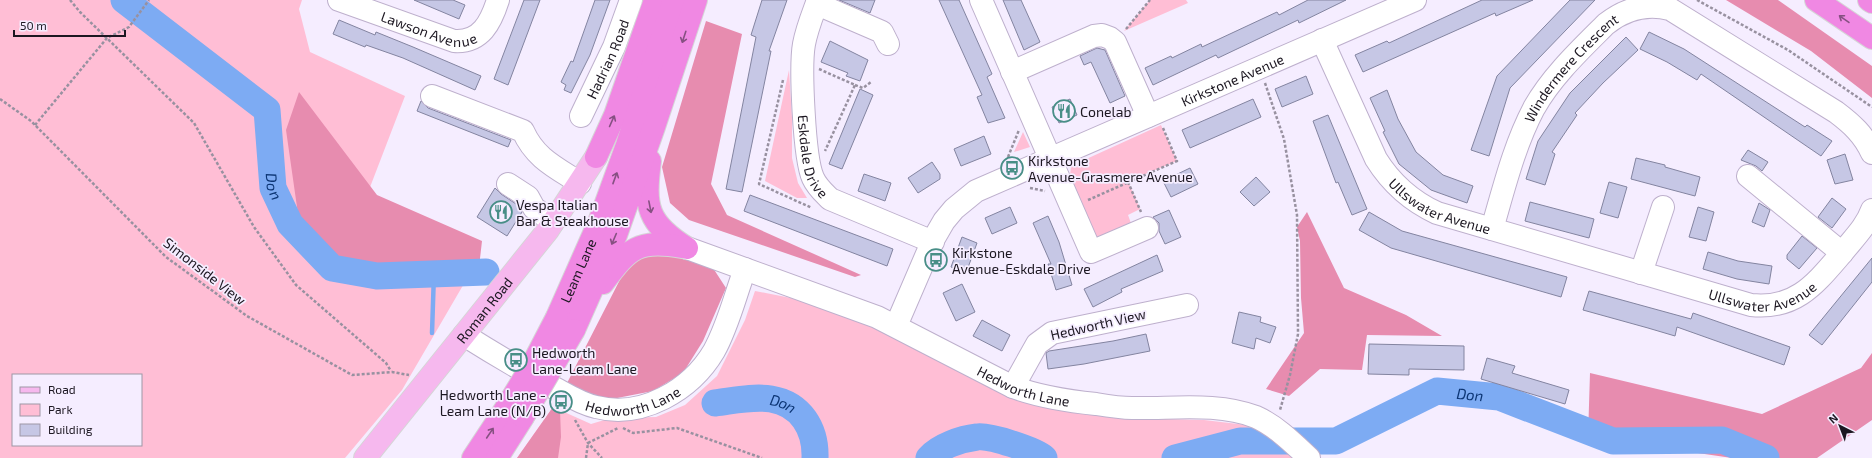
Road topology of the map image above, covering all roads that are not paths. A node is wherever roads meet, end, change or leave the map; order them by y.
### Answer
1 (339, 0) edge
2 (498, 0) edge
3 (631, 0) edge
4 (655, 0) edge
5 (674, 0) edge
6 (696, 0) edge
7 (981, 0) edge
8 (1415, 0) edge
9 (818, 2) edge
10 (1819, 2) edge
11 (1872, 38) edge
12 (1322, 40) junction
13 (888, 44) dead end
14 (1012, 72) junction
15 (432, 96) dead end
16 (1152, 115) junction
17 (581, 116) dead end
18 (654, 127) junction
19 (1872, 153) edge
20 (596, 157) joint
21 (1049, 159) junction
22 (1748, 176) dead end
23 (580, 183) junction
24 (508, 184) dead end
25 (1663, 207) dead end
26 (1872, 210) edge
27 (554, 222) junction
28 (1147, 228) road end
29 (1492, 230) junction
30 (933, 242) junction
31 (687, 248) junction
32 (1842, 253) junction
33 (745, 269) junction
34 (1641, 273) junction
35 (1187, 305) dead end
36 (584, 308) junction
37 (566, 324) junction
38 (896, 326) junction
39 (464, 335) junction
40 (1013, 386) junction
41 (515, 413) junction
42 (364, 458) edge
43 (474, 458) edge
44 (497, 458) edge
45 (1309, 458) edge

1 - 2 street, Lawson Avenue
3 - 17 street, Hadrian Road
20 -> 4 highway
37 -> 5 highway, Leam Lane
6 -> 18 highway, Leam Lane
7 - 14 street
8 - 12 street, Kirkstone Avenue
9 - 13 street
9 - 30 street, Eskdale Drive
11 -> 10 highway
12 - 16 street, Kirkstone Avenue
12 - 29 street, Ullswater Avenue
14 - 16 street
14 - 21 street
15 - 23 street
16 - 21 street, Kirkstone Avenue
18 -> 31 highway
18 -> 36 highway, Leam Lane
19 - 29 street, Windermere Crescent
20 - 23 main road, Roman Road
21 - 28 street
21 - 30 street, Kirkstone Avenue
22 - 32 street
23 - 27 main road, Roman Road
24 - 27 street
25 - 34 street
26 - 32 street, Ullswater Avenue
27 - 39 main road, Roman Road
29 - 34 street, Ullswater Avenue
30 - 38 street, Kirkstone Avenue
31 - 33 street, Hedworth Lane
31 - 36 highway
32 - 34 street, Ullswater Avenue
33 - 38 street, Hedworth Lane
33 - 39 street, Hedworth Lane
35 - 40 street, Hedworth View
36 - 37 highway, Leam Lane
37 - 41 highway, Leam Lane, bridge
38 - 40 street, Hedworth Lane
39 - 42 main road, Roman Road
40 - 45 street, Hedworth Lane
43 -> 41 highway, Leam Lane
41 - 44 highway, Leam Lane

